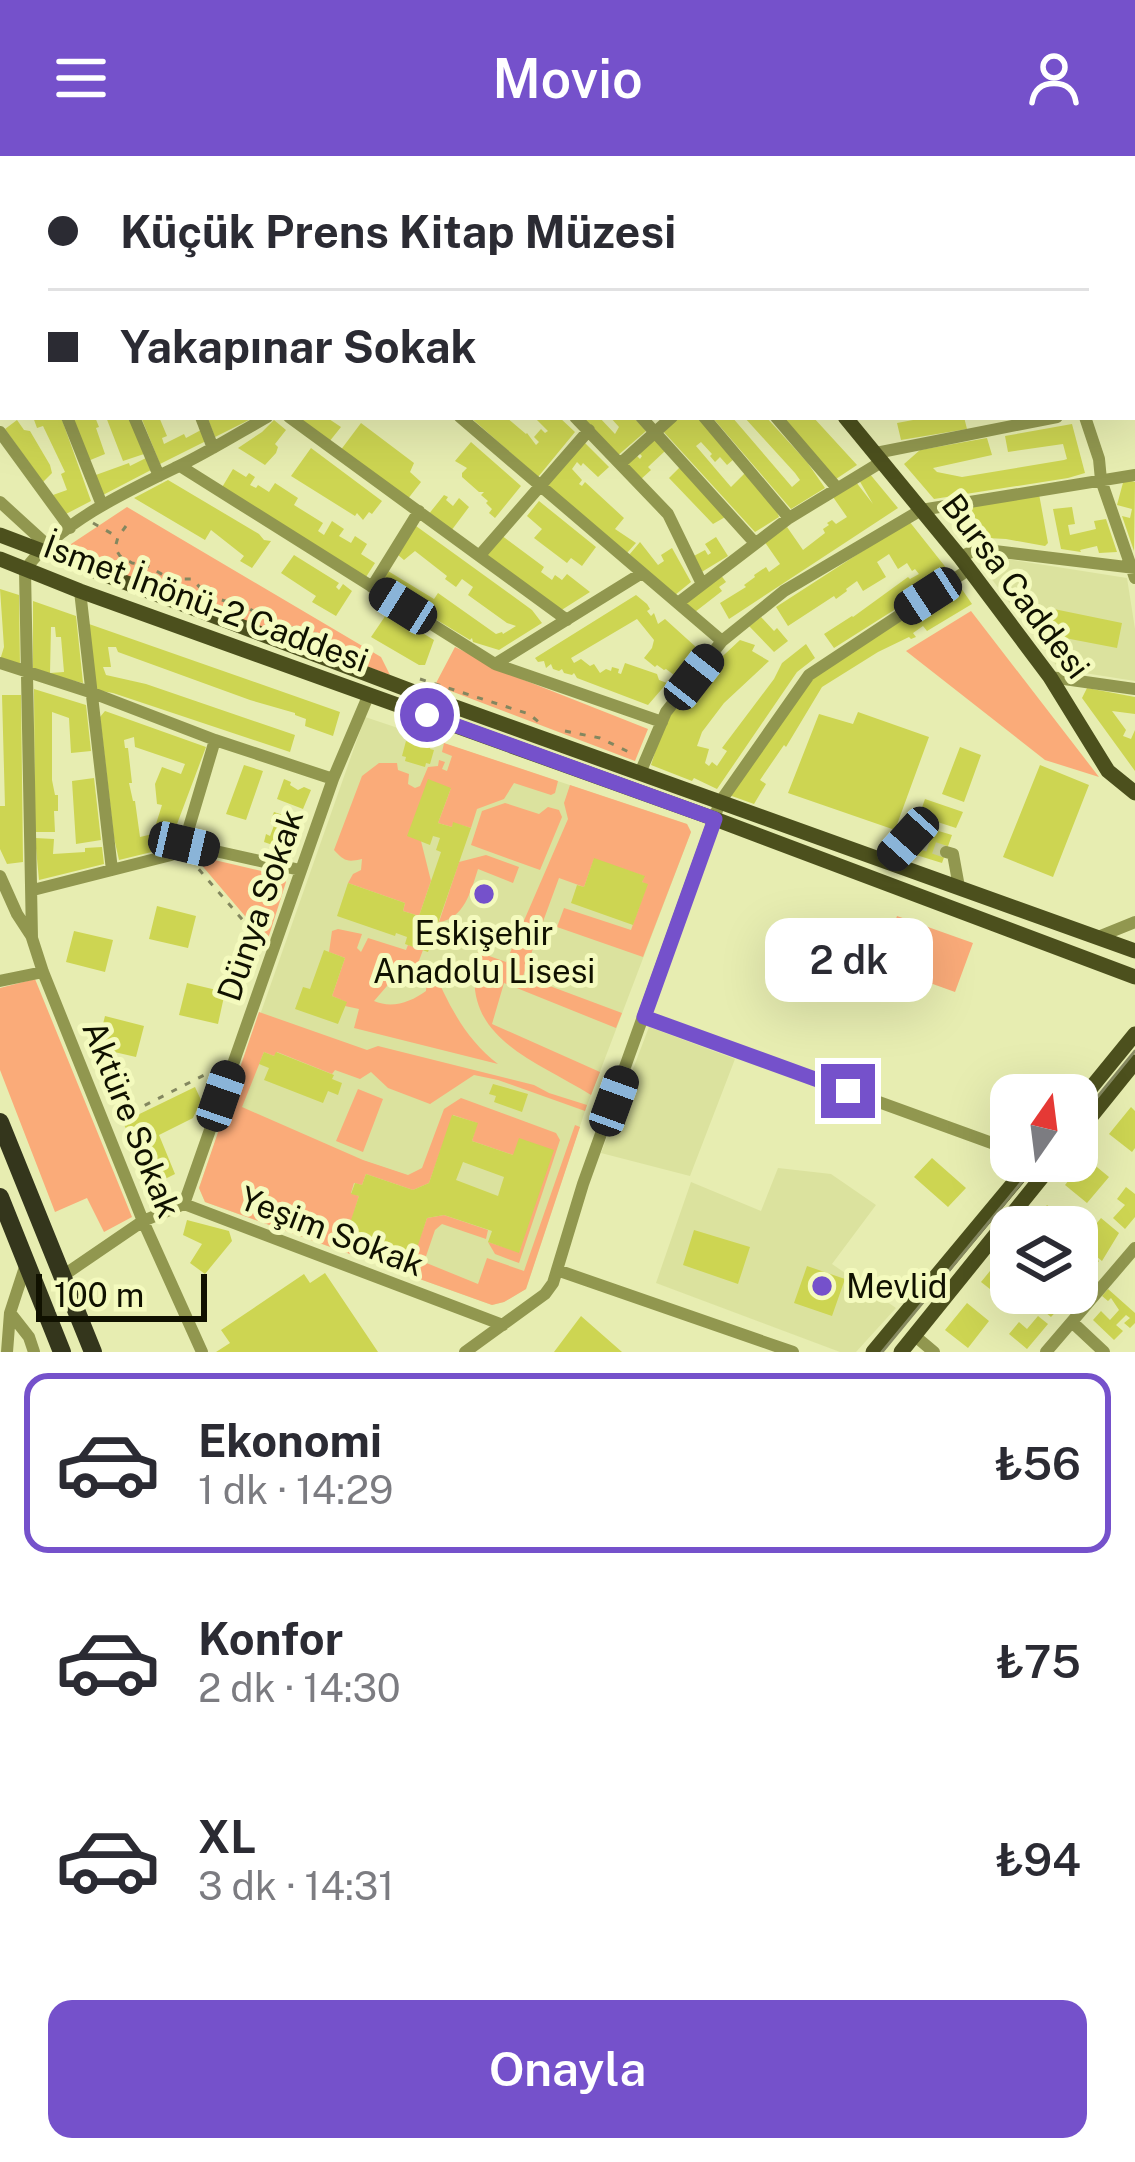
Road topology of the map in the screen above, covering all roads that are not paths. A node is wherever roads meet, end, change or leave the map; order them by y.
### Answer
1 (69, 420) edge
2 (135, 420) edge
3 (202, 420) edge
4 (262, 420) edge
5 (293, 420) edge
6 (464, 420) edge
7 (578, 420) edge
8 (644, 420) edge
9 (668, 420) edge
10 (707, 420) edge
11 (779, 420) edge
12 (848, 420) edge
13 (1044, 420) edge
14 (1086, 420) edge
15 (589, 430) junction
16 (0, 432) edge
17 (654, 432) junction
18 (213, 448) junction
19 (880, 457) junction
20 (621, 463) junction
21 (180, 466) junction
22 (159, 476) junction
23 (1135, 476) edge
24 (1101, 480) junction
25 (540, 485) junction
26 (837, 488) junction
27 (0, 502) edge
28 (102, 505) junction
29 (921, 510) junction
30 (419, 511) junction
31 (789, 518) junction
32 (70, 528) junction
33 (0, 536) edge
34 (755, 543) junction
35 (42, 548) junction
36 (480, 555) junction
37 (0, 560) edge
38 (964, 563) junction
39 (25, 570) junction
40 (1134, 571) edge
41 (642, 573) junction
42 (703, 584) junction
43 (372, 587) junction
44 (80, 591) junction
45 (678, 603) junction
46 (567, 620) junction
47 (722, 641) junction
48 (0, 663) edge
49 (495, 664) junction
50 (27, 670) junction
51 (1050, 676) junction
52 (1135, 689) edge
53 (89, 692) junction
54 (370, 694) junction
55 (662, 722) junction
56 (215, 740) junction
57 (642, 767) junction
58 (333, 779) junction
59 (1135, 793) edge
60 (720, 802) junction
61 (715, 819) junction
62 (917, 842) dead end
63 (182, 846) junction
64 (946, 852) dead end
65 (887, 862) junction
66 (112, 870) junction
67 (300, 870) junction
68 (0, 876) edge
69 (959, 887) junction
70 (33, 890) junction
71 (16, 914) junction
72 (0, 916) edge
73 (1135, 922) edge
74 (1098, 937) junction
75 (32, 938) junction
76 (1135, 951) edge
77 (43, 972) junction
78 (1135, 977) edge
79 (0, 981) edge
80 (644, 1017) junction
81 (1135, 1034) edge
82 (1135, 1062) edge
83 (1098, 1079) edge
84 (1098, 1108) edge
85 (0, 1122) edge
86 (990, 1142) edge
87 (1015, 1182) edge
88 (1038, 1182) edge
89 (0, 1197) edge
90 (184, 1204) junction
91 (143, 1222) junction
92 (1135, 1247) edge
93 (27, 1263) junction
94 (557, 1270) junction
95 (64, 1275) junction
96 (10, 1313) junction
97 (1072, 1322) junction
98 (502, 1325) junction
99 (915, 1336) junction
100 (8, 1352) edge
101 (34, 1352) edge
102 (62, 1352) edge
103 (93, 1352) edge
104 (202, 1352) edge
105 (465, 1352) edge
106 (793, 1352) edge
107 (873, 1352) edge
108 (902, 1352) edge
109 (934, 1352) edge
110 (1046, 1352) edge
111 (1103, 1352) edge

1 - 28 street
2 - 22 street
3 - 18 street
4 - 18 street
5 - 30 street
6 - 25 street
7 - 15 street
8 - 17 street
9 - 17 street
10 - 31 street
11 - 26 street
12 - 19 main road, Bursa Caddesi
13 - 19 street
14 - 24 street
15 - 20 street
15 - 25 street
16 - 32 street
17 - 20 street
17 - 34 street
18 - 21 street
19 - 26 street
19 - 29 main road, Bursa Caddesi
20 - 42 street
21 - 22 street
21 - 43 street
22 - 28 street
23 - 24 street
24 - 29 street
24 - 40 street
25 - 36 street
25 - 41 street
26 - 31 street
27 - 35 street
28 - 32 street
29 - 38 main road, Bursa Caddesi
29 - 47 street
30 - 36 street
30 - 43 street
31 - 34 street
32 - 35 street
33 - 35 main road, İsmet İnönü-2 Caddesi
34 - 42 street
35 - 39 street
35 - 57 main road, İsmet İnönü-2 Caddesi
36 - 46 street
37 - 39 main road, İsmet İnönü-2 Caddesi
38 - 40 street
38 - 51 main road, Bursa Caddesi
38 - 60 street
39 - 44 main road, İsmet İnönü-2 Caddesi
39 - 50 street
41 - 45 street
41 - 46 street
42 - 45 street
43 - 49 street
44 - 53 street
44 - 54 main road, İsmet İnönü-2 Caddesi
45 - 47 street
46 - 49 street
47 - 55 street
48 - 50 street
49 - 55 street
50 - 53 street
50 - 70 street
51 - 52 street
51 - 59 main road, Bursa Caddesi
53 - 56 street
53 - 66 street
54 - 58 street, Dünya Sokak
54 - 61 main road, İsmet İnönü-2 Caddesi
55 - 57 street
56 - 58 street
56 - 63 street
57 - 60 main road, İsmet İnönü-2 Caddesi
58 - 67 street, Dünya Sokak
60 - 61 street
60 - 65 main road, İsmet İnönü-2 Caddesi
61 - 78 main road, İsmet İnönü-2 Caddesi
61 - 80 street
62 - 65 street
63 - 66 street
63 - 67 street
64 - 69 street
65 - 69 main road, İsmet İnönü-2 Caddesi
66 - 70 street
67 - 90 street, Dünya Sokak
68 - 71 street
69 - 74 main road, İsmet İnönü-2 Caddesi
70 - 75 street
71 - 72 street
71 - 75 street
73 - 74 street
74 - 76 main road, İsmet İnönü-2 Caddesi
75 - 77 street, Aktüre Sokak
77 - 79 street
77 - 91 street, Aktüre Sokak
80 - 86 street
80 - 94 street
81 - 83 main road
82 - 84 main road
85 - 95 highway
87 - 107 main road
88 - 99 main road
89 - 93 highway
90 - 91 street
90 - 98 street, Yeşim Sokak
91 - 95 street
91 - 104 street, Aktüre Sokak
92 - 97 street
93 - 96 street
93 - 102 highway
94 - 98 street
94 - 106 street
95 - 103 highway
96 - 100 street
96 - 101 street
97 - 110 street
97 - 111 street
98 - 105 street
99 - 108 main road
99 - 109 street

